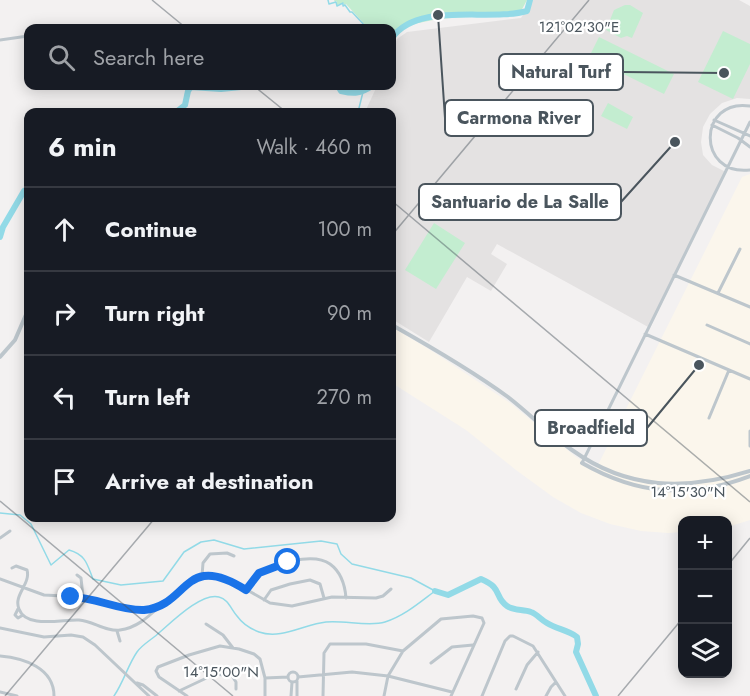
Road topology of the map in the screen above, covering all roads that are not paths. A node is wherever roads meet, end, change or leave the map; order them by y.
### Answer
1 (24, 37) edge
2 (0, 40) edge
3 (750, 106) edge
4 (714, 120) junction
5 (750, 122) edge
6 (712, 125) junction
7 (744, 134) junction
8 (750, 136) edge
9 (741, 140) junction
10 (750, 147) edge
11 (728, 168) junction
12 (750, 171) edge
13 (740, 249) dead end
14 (674, 275) junction
15 (718, 293) junction
16 (750, 307) edge
17 (24, 319) edge
18 (707, 326) dead end
19 (396, 327) edge
20 (645, 334) junction
21 (750, 344) edge
22 (0, 357) edge
23 (729, 370) junction
24 (750, 379) edge
25 (710, 418) dead end
26 (750, 431) edge
27 (750, 446) edge
28 (583, 460) junction
29 (750, 471) edge
30 (750, 476) edge
31 (10, 531) dead end
32 (0, 538) edge
33 (234, 556) dead end
34 (12, 568) dead end
35 (77, 575) dead end
36 (202, 576) junction
37 (0, 579) edge
38 (25, 587) junction
39 (391, 589) dead end
40 (246, 590) junction
41 (82, 597) junction
42 (324, 598) junction
43 (346, 598) junction
44 (264, 601) junction
45 (160, 606) junction
46 (142, 610) junction
47 (145, 619) junction
48 (206, 624) dead end
49 (0, 628) edge
50 (117, 631) junction
51 (120, 641) dead end
52 (474, 645) junction
53 (233, 648) junction
54 (403, 651) junction
55 (538, 652) junction
56 (0, 656) edge
57 (431, 663) dead end
58 (325, 675) junction
59 (388, 676) junction
60 (288, 677) junction
61 (265, 678) junction
62 (298, 679) junction
63 (135, 682) junction
64 (292, 682) junction
65 (556, 682) junction
66 (236, 689) dead end
67 (516, 689) dead end
68 (179, 691) junction
69 (0, 692) edge
70 (451, 694) edge
71 (17, 696) edge
72 (54, 696) edge
73 (149, 696) edge
74 (157, 696) edge
75 (187, 696) edge
76 (265, 696) edge
77 (291, 696) edge
78 (297, 696) edge
79 (323, 696) edge
80 (384, 696) edge
81 (482, 696) edge
82 (546, 696) edge
83 (565, 696) edge

1 - 2 street
3 - 4 street
4 - 6 street
4 - 7 street
5 - 7 street
6 - 9 street
6 - 11 street
7 - 8 street
7 - 9 street
9 - 10 street
9 - 11 street
11 - 12 street
11 - 14 street
13 - 15 street
14 - 15 street
14 - 20 street
15 - 16 street
17 - 22 street
18 - 21 street
19 - 28 street
20 - 23 street
20 - 28 street
23 - 24 street
23 - 25 street
26 - 27 street
28 - 29 street
28 - 30 street
31 - 32 street
33 - 36 street
34 - 38 street
35 - 41 street
36 - 40 street
36 - 45 street
37 - 38 street
38 - 41 street
38 - 50 street
39 - 43 street
40 - 43 street
40 - 44 street
41 - 46 street
42 - 43 street
42 - 44 street
42 - 44 street
45 - 46 street
45 - 47 street
46 - 47 street
47 - 50 street
48 - 53 street
49 - 63 street
50 - 51 street
52 - 54 street
52 - 57 street
52 - 70 street
53 - 61 street
53 - 68 street
54 - 58 street
54 - 59 street
55 - 65 street
55 - 67 street
55 - 81 street
56 - 72 street
58 - 59 street
58 - 62 street
58 - 79 street
59 - 70 street
59 - 80 street
60 - 61 street
60 - 62 street
60 - 64 street
61 - 76 street
62 - 64 street
62 - 78 street
63 - 73 street
63 - 74 street
64 - 77 street
65 - 82 street
65 - 83 street
66 - 68 street
68 - 75 street
69 - 71 street

